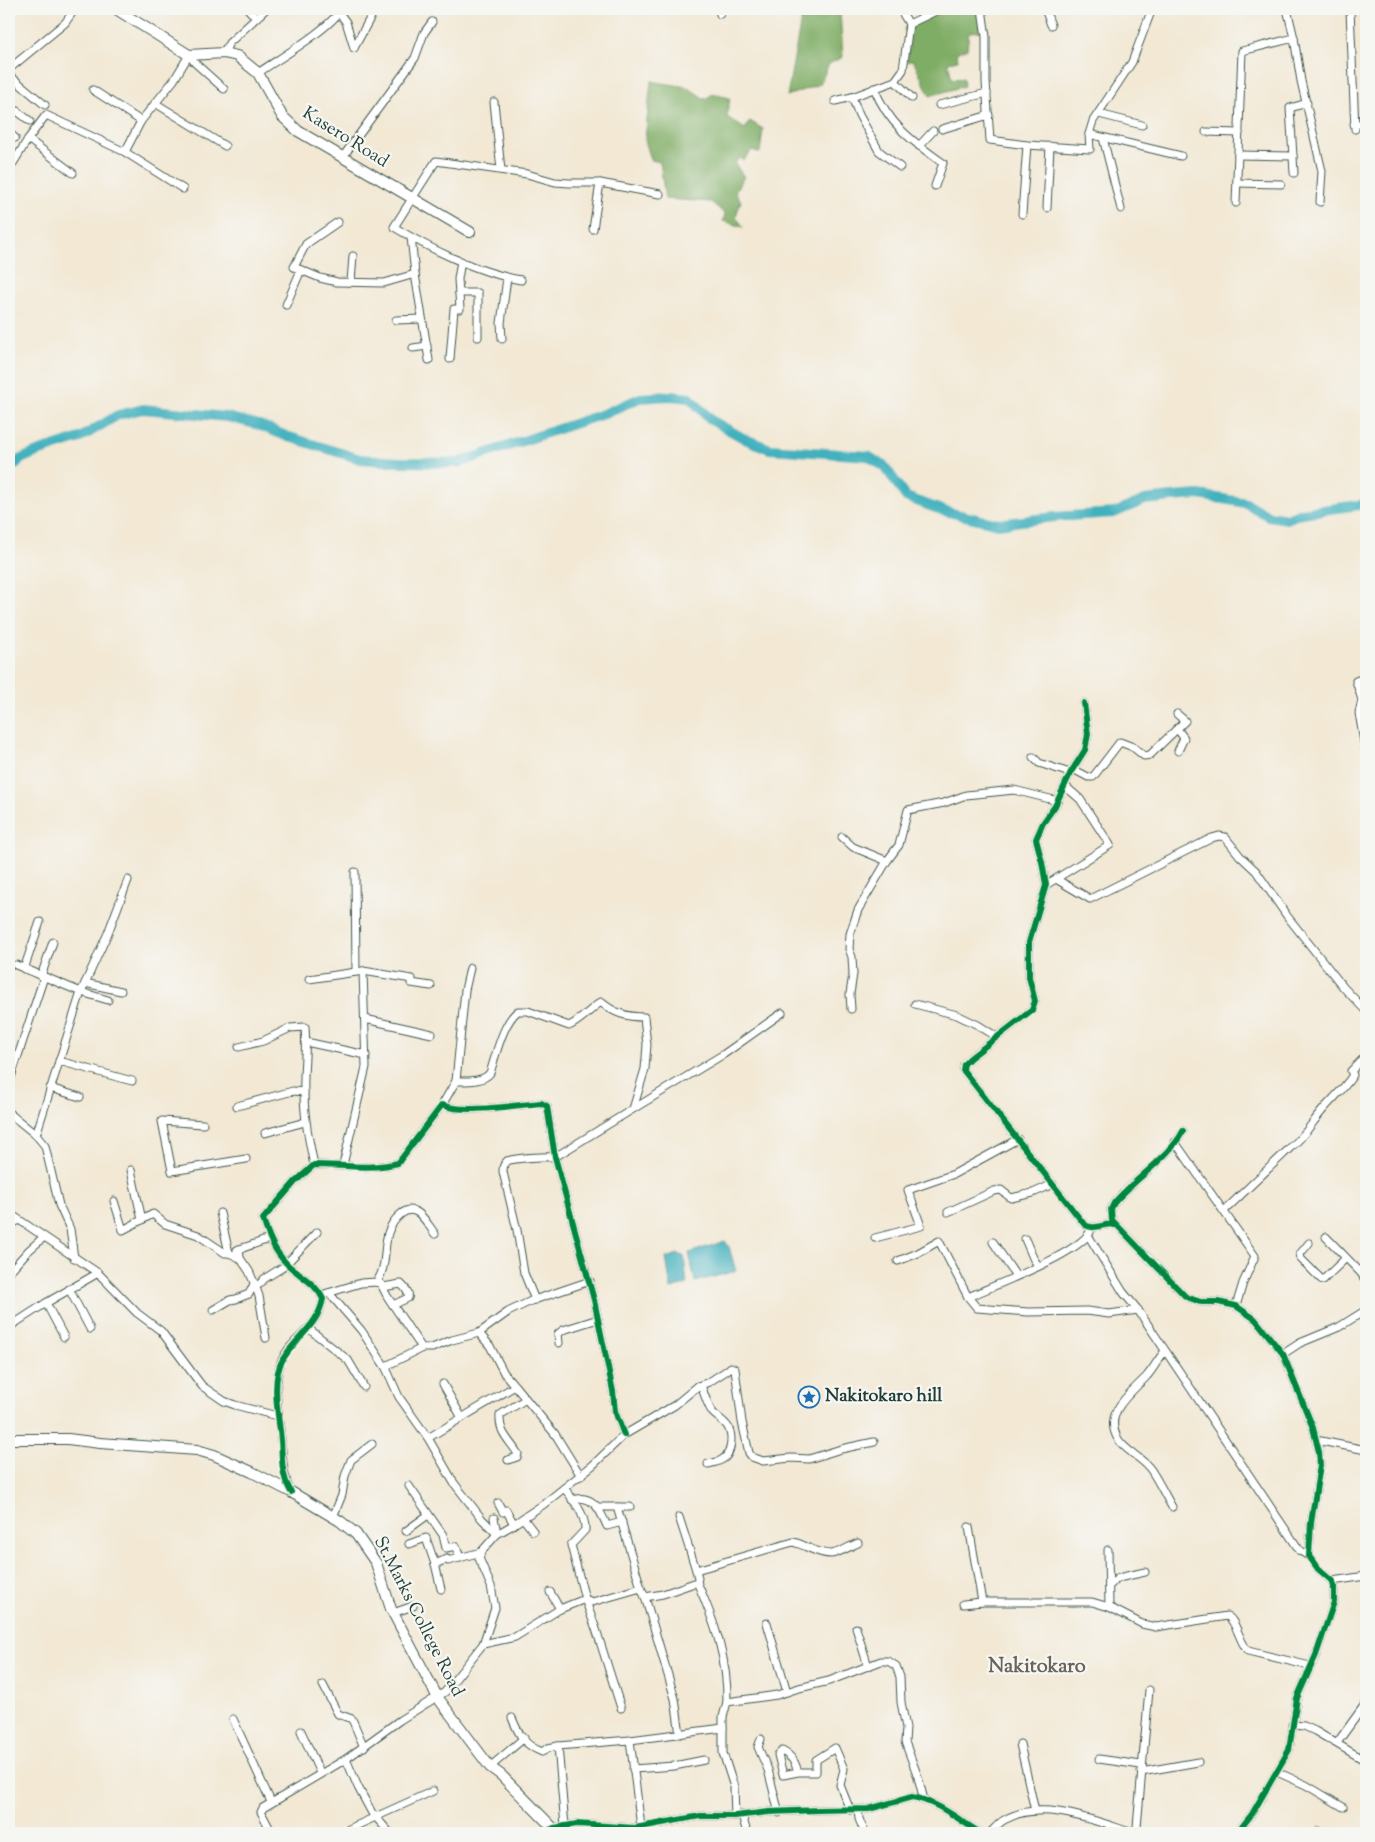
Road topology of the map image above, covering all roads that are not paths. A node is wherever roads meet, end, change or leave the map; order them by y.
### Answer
1 (75, 9) edge
2 (116, 9) edge
3 (248, 9) edge
4 (266, 9) edge
5 (375, 9) edge
6 (900, 9) edge
7 (937, 9) edge
8 (982, 9) edge
9 (1045, 9) edge
10 (1152, 9) edge
11 (1287, 9) edge
12 (1350, 9) edge
13 (339, 10) edge
14 (256, 18) junction
15 (432, 22) dead end
16 (909, 24) junction
17 (1051, 25) dead end
18 (1294, 38) junction
19 (224, 53) junction
20 (189, 54) junction
21 (9, 69) edge
22 (258, 73) junction
23 (9, 75) edge
24 (895, 81) junction
25 (874, 88) junction
26 (224, 89) dead end
27 (94, 90) dead end
28 (987, 93) junction
29 (852, 97) junction
30 (912, 98) dead end
31 (835, 101) dead end
32 (494, 102) dead end
33 (155, 103) junction
34 (1307, 103) junction
35 (9, 105) edge
36 (45, 105) dead end
37 (940, 105) dead end
38 (1099, 114) junction
39 (989, 115) junction
40 (30, 121) dead end
41 (141, 121) junction
42 (1366, 124) edge
43 (1142, 125) dead end
44 (942, 129) dead end
45 (933, 131) dead end
46 (1206, 132) dead end
47 (9, 133) edge
48 (1239, 133) junction
49 (1089, 134) junction
50 (15, 138) dead end
51 (1103, 138) junction
52 (28, 139) junction
53 (1027, 144) junction
54 (225, 146) dead end
55 (918, 146) junction
56 (1050, 146) junction
57 (125, 152) junction
58 (1238, 155) junction
59 (1181, 156) dead end
60 (1293, 156) junction
61 (342, 158) junction
62 (900, 167) dead end
63 (9, 170) edge
64 (501, 170) junction
65 (73, 173) dead end
66 (1294, 173) dead end
67 (1237, 182) junction
68 (600, 183) junction
69 (1281, 184) dead end
70 (935, 186) dead end
71 (183, 189) dead end
72 (660, 194) dead end
73 (412, 198) junction
74 (1320, 202) dead end
75 (1236, 203) dead end
76 (1046, 208) dead end
77 (1121, 209) dead end
78 (1022, 214) dead end
79 (338, 222) dead end
80 (593, 229) dead end
81 (470, 232) dead end
82 (411, 238) junction
83 (353, 256) dead end
84 (461, 261) junction
85 (301, 270) junction
86 (415, 274) junction
87 (507, 278) junction
88 (521, 280) dead end
89 (351, 282) junction
90 (460, 293) junction
91 (286, 305) dead end
92 (422, 319) junction
93 (396, 320) dead end
94 (478, 337) dead end
95 (502, 339) dead end
96 (427, 346) junction
97 (413, 348) dead end
98 (450, 359) dead end
99 (430, 360) dead end
100 (1366, 677) edge
101 (1084, 703) dead end
102 (1177, 714) dead end
103 (1178, 730) junction
104 (1178, 751) dead end
105 (1366, 754) edge
106 (1033, 757) dead end
107 (1072, 771) junction
108 (1065, 786) junction
109 (1058, 801) junction
110 (842, 838) dead end
111 (886, 861) junction
112 (355, 872) dead end
113 (1056, 878) junction
114 (128, 880) dead end
115 (1046, 885) junction
116 (40, 922) dead end
117 (53, 942) dead end
118 (16, 965) dead end
119 (470, 968) dead end
120 (24, 969) junction
121 (360, 971) junction
122 (43, 976) junction
123 (309, 980) dead end
124 (85, 983) junction
125 (431, 986) dead end
126 (121, 991) dead end
127 (81, 992) junction
128 (108, 1000) dead end
129 (915, 1004) dead end
130 (851, 1009) dead end
131 (1366, 1011) edge
132 (782, 1013) dead end
133 (365, 1019) junction
134 (432, 1034) dead end
135 (997, 1037) junction
136 (306, 1042) junction
137 (239, 1047) dead end
138 (366, 1055) junction
139 (1366, 1056) edge
140 (59, 1061) junction
141 (132, 1081) dead end
142 (456, 1081) junction
143 (9, 1083) edge
144 (50, 1088) junction
145 (304, 1092) junction
146 (80, 1097) dead end
147 (442, 1105) junction
148 (237, 1106) dead end
149 (633, 1109) junction
150 (9, 1113) edge
151 (305, 1122) junction
152 (203, 1124) dead end
153 (1183, 1130) dead end
154 (265, 1133) dead end
155 (36, 1135) junction
156 (1018, 1139) junction
157 (1175, 1142) junction
158 (555, 1157) junction
159 (246, 1159) dead end
160 (314, 1165) junction
161 (343, 1165) junction
162 (131, 1170) dead end
163 (1053, 1184) junction
164 (114, 1201) dead end
165 (1224, 1211) junction
166 (948, 1212) dead end
167 (9, 1213) edge
168 (220, 1213) dead end
169 (19, 1220) junction
170 (142, 1220) junction
171 (1115, 1225) junction
172 (9, 1226) edge
173 (1090, 1231) junction
174 (317, 1232) dead end
175 (435, 1234) dead end
176 (44, 1237) junction
177 (1326, 1237) dead end
178 (875, 1238) dead end
179 (269, 1239) junction
180 (1025, 1239) dead end
181 (993, 1242) dead end
182 (1309, 1243) dead end
183 (239, 1249) junction
184 (229, 1253) junction
185 (74, 1258) junction
186 (240, 1258) junction
187 (1346, 1258) junction
188 (898, 1261) dead end
189 (286, 1263) junction
190 (1039, 1266) junction
191 (9, 1272) edge
192 (98, 1273) junction
193 (1016, 1276) junction
194 (590, 1281) junction
195 (1366, 1281) edge
196 (255, 1284) junction
197 (380, 1284) junction
198 (69, 1290) junction
199 (330, 1293) junction
200 (321, 1295) junction
201 (968, 1297) junction
202 (535, 1300) junction
203 (46, 1303) junction
204 (393, 1305) junction
205 (1236, 1306) junction
206 (213, 1310) dead end
207 (1138, 1310) junction
208 (1366, 1310) edge
209 (598, 1318) junction
210 (9, 1327) edge
211 (90, 1329) dead end
212 (309, 1329) junction
213 (479, 1333) junction
214 (64, 1337) dead end
215 (266, 1338) dead end
216 (559, 1343) dead end
217 (422, 1348) junction
218 (1166, 1351) junction
219 (1283, 1354) junction
220 (386, 1368) junction
221 (443, 1384) dead end
222 (516, 1386) junction
223 (698, 1386) junction
224 (364, 1387) dead end
225 (526, 1400) junction
226 (277, 1416) junction
227 (462, 1418) junction
228 (624, 1435) junction
229 (428, 1438) junction
230 (9, 1439) edge
231 (1316, 1440) junction
232 (874, 1442) dead end
233 (372, 1444) dead end
234 (1366, 1450) edge
235 (508, 1460) dead end
236 (708, 1464) dead end
237 (581, 1476) junction
238 (409, 1486) dead end
239 (564, 1488) junction
240 (292, 1492) junction
241 (572, 1500) junction
242 (498, 1503) dead end
243 (598, 1507) junction
244 (617, 1507) junction
245 (630, 1507) dead end
246 (1172, 1507) dead end
247 (428, 1515) junction
248 (333, 1517) junction
249 (679, 1517) dead end
250 (494, 1518) dead end
251 (523, 1518) junction
252 (622, 1522) junction
253 (514, 1524) junction
254 (969, 1526) dead end
255 (406, 1532) dead end
256 (534, 1532) dead end
257 (497, 1534) junction
258 (858, 1543) dead end
259 (409, 1544) dead end
260 (1108, 1550) dead end
261 (481, 1552) junction
262 (1309, 1556) junction
263 (460, 1558) junction
264 (435, 1564) junction
265 (696, 1570) junction
266 (1145, 1572) dead end
267 (1366, 1576) edge
268 (1332, 1581) junction
269 (697, 1582) junction
270 (1109, 1586) junction
271 (441, 1588) dead end
272 (641, 1588) junction
273 (550, 1592) dead end
274 (645, 1597) junction
275 (585, 1599) junction
276 (982, 1602) junction
277 (963, 1604) dead end
278 (413, 1606) dead end
279 (1109, 1607) junction
280 (560, 1609) junction
281 (393, 1613) junction
282 (767, 1622) dead end
283 (856, 1628) dead end
284 (483, 1644) junction
285 (868, 1666) junction
286 (1310, 1666) junction
287 (323, 1685) dead end
288 (1149, 1690) dead end
289 (787, 1692) junction
290 (438, 1698) junction
291 (727, 1702) junction
292 (1366, 1703) edge
293 (621, 1708) dead end
294 (512, 1718) dead end
295 (233, 1719) dead end
296 (1292, 1725) junction
297 (723, 1728) junction
298 (301, 1731) dead end
299 (680, 1734) junction
300 (523, 1739) junction
301 (761, 1739) dead end
302 (630, 1740) junction
303 (1337, 1743) junction
304 (1020, 1744) dead end
305 (558, 1746) junction
306 (364, 1747) junction
307 (346, 1759) junction
308 (1099, 1759) dead end
309 (704, 1760) dead end
310 (1366, 1760) edge
311 (1198, 1762) dead end
312 (490, 1767) junction
313 (1141, 1768) junction
314 (633, 1769) junction
315 (798, 1772) dead end
316 (1277, 1772) junction
317 (320, 1773) junction
318 (433, 1791) dead end
319 (924, 1800) junction
320 (271, 1802) junction
321 (1343, 1807) dead end
322 (854, 1810) junction
323 (1035, 1811) junction
324 (778, 1813) junction
325 (738, 1816) junction
326 (377, 1817) junction
327 (559, 1829) edge
328 (640, 1830) edge
329 (272, 1833) edge
330 (340, 1833) edge
331 (390, 1833) edge
332 (544, 1833) edge
333 (748, 1833) edge
334 (865, 1833) edge
335 (982, 1833) edge
336 (990, 1833) edge
337 (1133, 1833) edge
338 (1237, 1833) edge

1 - 21 street
2 - 20 main road
3 - 14 street
4 - 14 street
5 - 13 street
6 - 16 street
7 - 16 street
8 - 28 street
9 - 17 street
10 - 38 street
11 - 18 street
12 - 42 street
13 - 22 street
14 - 19 street
15 - 61 street
16 - 24 street
18 - 34 street
18 - 48 street
19 - 20 main road, Kasero Road
19 - 22 main road, Kasero Road
20 - 26 street
20 - 33 street
22 - 61 main road, Kasero Road
23 - 36 street
24 - 25 street
24 - 30 street
25 - 29 street
25 - 55 street
27 - 41 street
28 - 37 street
28 - 39 street
29 - 31 street
29 - 62 street
32 - 64 street
33 - 41 street
33 - 54 street
34 - 60 street
34 - 74 street
35 - 40 street
38 - 43 street
38 - 49 street
39 - 44 street
39 - 53 street
41 - 57 street
45 - 55 street
46 - 48 street
47 - 50 street
48 - 58 street
49 - 51 street
49 - 56 street
51 - 59 street
51 - 77 street
52 - 57 street
52 - 63 street
52 - 65 street
53 - 56 street
53 - 78 street
55 - 70 street
56 - 76 street
57 - 71 street
58 - 60 street
58 - 67 street
60 - 66 street
61 - 73 main road, Kasero Road
64 - 68 street
64 - 73 street
67 - 69 street
67 - 75 street
68 - 72 street
68 - 80 street
73 - 81 main road, Kasero Road
73 - 82 street
79 - 85 street
82 - 84 street
82 - 86 street
83 - 89 street
84 - 87 street
84 - 90 street
85 - 89 street
85 - 91 street
86 - 89 street
86 - 92 street
87 - 88 street
87 - 95 street
90 - 94 street
90 - 98 street
92 - 93 street
92 - 96 street
96 - 97 street
96 - 99 street
100 - 105 street
101 - 107 street
102 - 103 street
103 - 104 street
103 - 107 street
106 - 107 street
107 - 108 street
108 - 109 street
108 - 113 street
109 - 111 street
109 - 115 street
110 - 111 street
111 - 130 street
112 - 121 street
113 - 115 street
113 - 131 street
114 - 124 street
115 - 135 street
116 - 120 street
117 - 122 street
118 - 120 street
119 - 142 street
120 - 122 street
121 - 123 street
121 - 125 street
121 - 133 street
122 - 127 street
122 - 143 street
124 - 126 street
124 - 127 street
127 - 128 street
127 - 140 street
129 - 135 street
132 - 149 street
133 - 134 street
133 - 138 street
135 - 156 street
136 - 137 street
136 - 138 street
136 - 145 street
138 - 161 street
139 - 165 street
140 - 141 street
140 - 144 street
142 - 147 street
142 - 149 street
144 - 146 street
144 - 155 street
145 - 148 street
145 - 151 street
147 - 158 street
147 - 161 street
149 - 158 street
150 - 155 street
151 - 154 street
151 - 160 street
152 - 159 street
153 - 157 street
155 - 185 street
156 - 163 street
156 - 178 street
157 - 165 street
157 - 171 street
158 - 194 street
158 - 202 street
160 - 161 street
160 - 179 street
162 - 170 street
163 - 166 street
163 - 173 street
164 - 170 street
165 - 205 street
167 - 169 street
168 - 184 street
169 - 172 street
169 - 176 street
170 - 184 street
171 - 173 street
171 - 205 street
173 - 190 street
173 - 207 street
174 - 189 street
175 - 197 street
176 - 185 street
176 - 191 street
177 - 187 street
179 - 183 street
179 - 189 street
180 - 190 street
181 - 193 street
182 - 187 street
183 - 184 street
183 - 186 street
184 - 186 street
185 - 192 street
186 - 196 street
187 - 195 street
188 - 201 street
189 - 196 street
189 - 200 street
190 - 193 street
192 - 198 street
192 - 226 street
193 - 201 street
194 - 202 street
194 - 209 street
196 - 206 street
196 - 215 street
197 - 199 street
197 - 204 street
197 - 204 street
198 - 203 street
198 - 211 street
199 - 200 street
199 - 220 street
200 - 212 street
201 - 207 street
202 - 213 street
203 - 210 street
203 - 214 street
204 - 217 street
205 - 219 street
207 - 218 street
208 - 219 street
209 - 216 street
209 - 228 street
212 - 224 street
212 - 226 street
213 - 217 street
213 - 222 street
217 - 220 street
218 - 246 street
218 - 262 street
219 - 231 street
220 - 229 street
221 - 227 street
222 - 225 street
222 - 227 street
223 - 228 street
223 - 232 street
223 - 236 street
225 - 235 street
225 - 237 street
226 - 240 street
227 - 229 street
228 - 237 street
229 - 257 street
230 - 240 main road, St.Marks College Road
231 - 234 street
231 - 262 street
233 - 248 street
237 - 239 street
238 - 247 street
239 - 241 street
239 - 251 street
240 - 248 main road, St.Marks College Road
241 - 243 street
241 - 275 street
242 - 253 street
243 - 244 street
243 - 252 street
244 - 245 street
244 - 252 street
247 - 255 street
247 - 263 street
248 - 281 main road, St.Marks College Road
249 - 265 street
250 - 257 street
251 - 253 street
251 - 256 street
252 - 272 street
253 - 257 street
254 - 276 street
257 - 261 street
258 - 265 street
259 - 264 street
260 - 270 street
261 - 263 street
261 - 284 street
262 - 268 street
263 - 264 street
264 - 271 street
265 - 269 street
266 - 270 street
267 - 268 street
268 - 286 street
269 - 274 street
269 - 291 street
270 - 279 street
272 - 274 street
272 - 275 street
273 - 280 street
274 - 299 street
275 - 280 street
275 - 293 street
276 - 277 street
276 - 279 street
278 - 281 street
279 - 286 street
280 - 284 street
281 - 290 main road, St.Marks College Road
282 - 289 street
283 - 285 street
284 - 290 street
285 - 289 street
285 - 319 street
286 - 296 street
287 - 306 street
288 - 313 street
289 - 291 street
290 - 306 street
290 - 312 main road, St.Marks College Road
291 - 297 street
292 - 303 street
294 - 300 street
295 - 320 street
296 - 303 street
296 - 316 street
297 - 299 street
297 - 325 street
298 - 317 street
299 - 302 street
300 - 305 street
300 - 312 street
301 - 324 street
302 - 305 street
302 - 314 street
303 - 310 street
304 - 323 street
305 - 327 street
306 - 307 street
307 - 317 street
307 - 326 street
308 - 313 street
309 - 314 street
311 - 313 street
312 - 327 main road, St.Marks College Road
313 - 337 street
314 - 328 street
315 - 322 street
316 - 321 street
316 - 338 street
317 - 320 street
318 - 326 street
319 - 322 street
319 - 335 street
320 - 329 street
322 - 324 street
322 - 334 street
323 - 336 street
323 - 337 street
324 - 325 street
325 - 328 street
325 - 333 street
326 - 330 street
326 - 331 street
327 - 328 street
327 - 332 street

